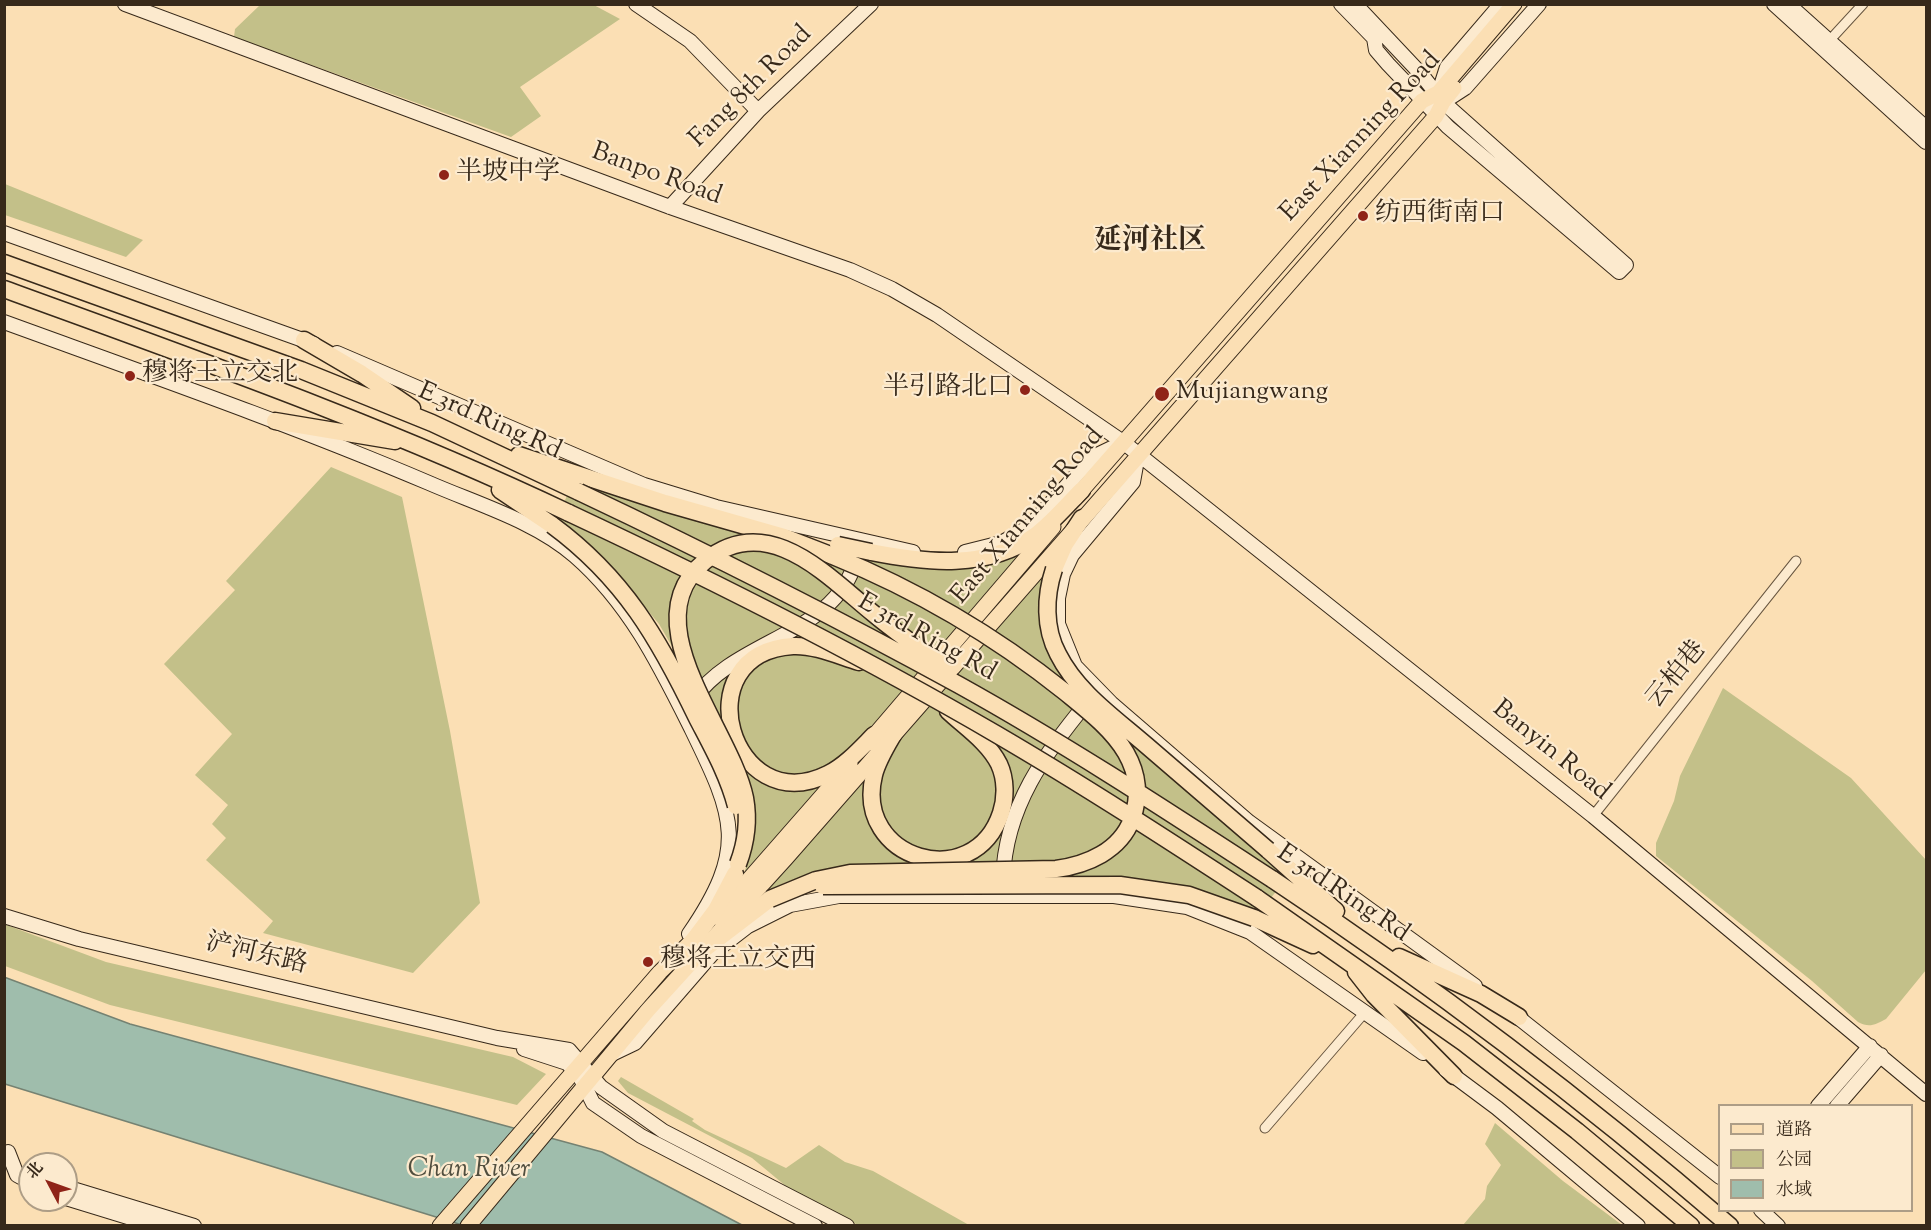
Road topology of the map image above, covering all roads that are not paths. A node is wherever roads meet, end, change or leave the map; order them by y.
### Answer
1 (125, 4) edge
2 (636, 4) edge
3 (871, 4) edge
4 (1341, 4) edge
5 (1355, 4) edge
6 (1501, 4) edge
7 (1514, 4) edge
8 (1526, 4) edge
9 (1539, 4) edge
10 (1774, 4) edge
11 (1788, 4) edge
12 (1863, 4) edge
13 (1829, 41) junction
14 (1422, 101) junction
15 (1439, 104) junction
16 (758, 111) junction
17 (1926, 129) edge
18 (1926, 142) edge
19 (669, 207) junction
20 (4, 233) edge
21 (4, 263) edge
22 (4, 289) edge
23 (4, 322) edge
24 (304, 340) junction
25 (275, 421) junction
26 (432, 423) junction
27 (467, 439) junction
28 (1124, 442) junction
29 (412, 443) junction
30 (1138, 454) junction
31 (454, 460) junction
32 (1082, 490) junction
33 (1082, 518) junction
34 (866, 546) junction
35 (836, 550) junction
36 (1796, 561) dead end
37 (878, 668) junction
38 (1098, 690) junction
39 (936, 700) junction
40 (683, 713) junction
41 (1009, 714) junction
42 (896, 730) junction
43 (874, 735) junction
44 (1593, 816) junction
45 (786, 858) junction
46 (736, 869) junction
47 (1003, 896) junction
48 (763, 903) junction
49 (4, 916) edge
50 (741, 918) junction
51 (1375, 947) junction
52 (701, 950) junction
53 (1346, 958) junction
54 (669, 963) junction
55 (1366, 1011) junction
56 (1519, 1017) junction
57 (1870, 1046) junction
58 (1881, 1056) junction
59 (578, 1066) junction
60 (1454, 1076) junction
61 (588, 1082) junction
62 (1926, 1094) edge
63 (1820, 1104) edge
64 (1839, 1104) edge
65 (1265, 1128) dead end
66 (6, 1151) edge
67 (18, 1161) edge
68 (1718, 1175) edge
69 (18, 1176) edge
70 (78, 1191) edge
71 (78, 1202) edge
72 (157, 1226) edge
73 (194, 1226) edge
74 (440, 1226) edge
75 (468, 1226) edge
76 (815, 1226) edge
77 (847, 1226) edge
78 (1638, 1226) edge
79 (1691, 1226) edge
80 (1730, 1226) edge

1 - 19 main road, Banpo Road
2 - 16 main road
3 - 16 main road, Fang 8th Road
4 - 14 main road
5 - 15 main road
6 - 15 main road
7 - 15 main road, East Xianning Road
8 - 15 main road, East Xianning Road
9 - 15 main road
10 - 18 main road
11 - 13 main road
12 - 13 street
13 - 17 main road
14 - 15 main road, East Xianning Road
14 - 28 main road, East Xianning Road
15 - 15 main road
15 - 30 main road, East Xianning Road
16 - 19 main road, Fang 8th Road
19 - 28 main road, Banpo Road
20 - 24 main road
21 - 26 highway, E 3rd Ring Rd
22 - 29 highway, E 3rd Ring Rd
23 - 25 main road
24 - 26 highway
24 - 34 main road
25 - 29 highway
25 - 40 main road
26 - 27 highway, E 3rd Ring Rd
27 - 35 highway
27 - 41 highway, E 3rd Ring Rd, bridge
28 - 30 main road, Banpo Road
28 - 32 main road, East Xianning Road
28 - 34 main road
29 - 31 highway, E 3rd Ring Rd
30 - 33 main road, East Xianning Road
30 - 38 main road
30 - 44 main road, Banyin Road
31 - 37 highway, E 3rd Ring Rd, bridge
31 - 46 highway, bridge
32 - 34 highway
32 - 43 main road, East Xianning Road
33 - 42 main road, East Xianning Road
33 - 51 highway, bridge
34 - 35 highway, bridge
34 - 40 main road
35 - 48 highway, bridge
36 - 44 street, 云柏巷
37 - 39 highway, E 3rd Ring Rd, bridge
37 - 43 highway, bridge
38 - 47 main road
38 - 56 main road
39 - 42 highway, bridge
39 - 53 highway, E 3rd Ring Rd, bridge
40 - 54 main road
41 - 46 highway, bridge
41 - 51 highway, E 3rd Ring Rd, bridge
42 - 45 main road, East Xianning Road
43 - 52 main road, East Xianning Road
44 - 57 main road, Banyin Road
45 - 50 main road
45 - 52 main road, East Xianning Road
46 - 52 highway
47 - 52 main road
47 - 55 main road
48 - 50 highway
48 - 53 highway, bridge
49 - 59 main road, 浐河东路
50 - 52 highway
51 - 56 highway
51 - 80 highway, E 3rd Ring Rd
52 - 54 main road, East Xianning Road
52 - 61 main road, East Xianning Road
53 - 60 highway
53 - 79 highway, E 3rd Ring Rd
54 - 59 main road, East Xianning Road
55 - 60 main road
55 - 65 street
56 - 68 main road
57 - 58 main road, Banyin Road
57 - 63 main road
58 - 62 main road, Banyin Road
58 - 64 main road
59 - 61 main road
59 - 74 main road, East Xianning Road
60 - 78 main road
61 - 75 main road, East Xianning Road
61 - 76 main road
61 - 77 main road
66 - 67 main road
66 - 69 main road
70 - 73 main road
71 - 72 main road

